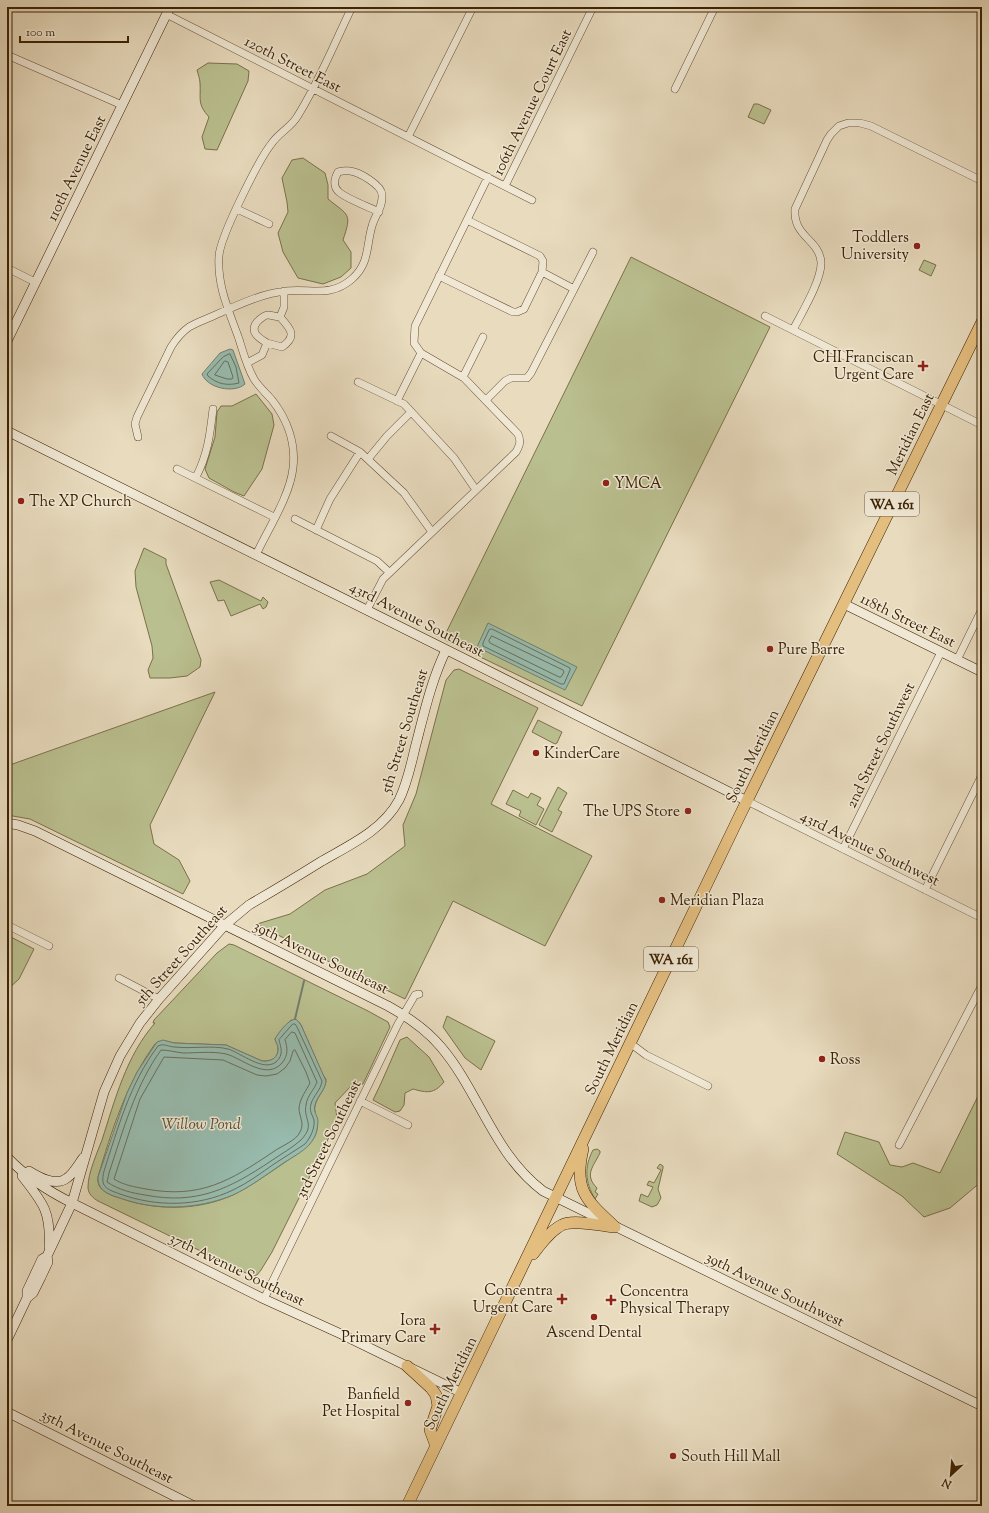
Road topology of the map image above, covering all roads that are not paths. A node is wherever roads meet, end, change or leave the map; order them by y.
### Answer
1 (352, 7) edge
2 (473, 7) edge
3 (592, 7) edge
4 (715, 7) edge
5 (168, 11) edge
6 (7, 56) edge
7 (313, 89) junction
8 (675, 89) dead end
9 (122, 105) junction
10 (408, 137) junction
11 (488, 178) junction
12 (982, 181) edge
13 (505, 186) junction
14 (532, 200) dead end
15 (237, 209) junction
16 (379, 212) junction
17 (467, 220) junction
18 (268, 224) dead end
19 (593, 252) dead end
20 (7, 268) edge
21 (542, 272) junction
22 (439, 276) junction
23 (35, 282) junction
24 (574, 289) junction
25 (284, 291) junction
26 (229, 309) junction
27 (765, 316) dead end
28 (280, 317) junction
29 (982, 322) edge
30 (793, 330) junction
31 (483, 336) dead end
32 (7, 340) edge
33 (267, 343) junction
34 (421, 353) junction
35 (247, 363) junction
36 (463, 377) junction
37 (358, 382) dead end
38 (486, 400) junction
39 (397, 401) junction
40 (941, 405) junction
41 (213, 409) dead end
42 (411, 412) junction
43 (982, 425) edge
44 (7, 431) edge
45 (331, 436) dead end
46 (138, 437) dead end
47 (360, 452) junction
48 (368, 459) junction
49 (177, 469) dead end
50 (196, 477) junction
51 (476, 490) junction
52 (274, 517) junction
53 (295, 519) dead end
54 (316, 530) junction
55 (432, 532) junction
56 (256, 555) junction
57 (389, 572) junction
58 (844, 604) junction
59 (367, 610) junction
60 (982, 610) edge
61 (446, 650) junction
62 (941, 652) junction
63 (957, 660) junction
64 (982, 672) edge
65 (982, 775) edge
66 (747, 801) junction
67 (7, 823) edge
68 (843, 849) junction
69 (925, 890) junction
70 (982, 918) edge
71 (7, 925) edge
72 (225, 925) junction
73 (49, 946) dead end
74 (119, 978) dead end
75 (982, 985) edge
76 (419, 994) dead end
77 (159, 998) junction
78 (403, 1014) junction
79 (630, 1043) junction
80 (708, 1086) dead end
81 (360, 1101) junction
82 (408, 1125) dead end
83 (587, 1133) junction
84 (898, 1145) dead end
85 (86, 1155) junction
86 (8, 1158) edge
87 (555, 1198) junction
88 (72, 1203) junction
89 (615, 1227) junction
90 (48, 1254) junction
91 (522, 1267) junction
92 (264, 1299) junction
93 (7, 1340) edge
94 (407, 1366) junction
95 (462, 1393) junction
96 (982, 1406) edge
97 (7, 1412) edge
98 (436, 1446) junction
99 (194, 1506) edge
100 (407, 1506) edge

1 - 7 street
2 - 10 street
3 - 13 street, 106th Avenue Court East
4 - 8 street
5 - 7 street, 120th Street East
5 - 9 street, 110th Avenue East
6 - 9 street
7 - 10 street, 120th Street East
7 - 15 street
9 - 23 street, 110th Avenue East
10 - 11 street, 120th Street East
11 - 13 street, 120th Street East
11 - 17 street
12 - 30 street
13 - 14 street, 120th Street East
15 - 18 street
15 - 26 street
16 - 16 street
16 - 25 street
17 - 21 street
17 - 22 street
19 - 24 street
20 - 23 street
21 - 22 street
21 - 24 street
22 - 34 street
23 - 32 street, 110th Avenue East
24 - 38 street
25 - 26 street
25 - 28 street
26 - 35 street
26 - 46 street
27 - 30 street
28 - 33 street
28 - 33 street
29 - 40 main road, Meridian East / WA 161
30 - 40 street
31 - 36 street
33 - 35 street
34 - 36 street
34 - 39 street
35 - 52 street
36 - 38 street
37 - 39 street
38 - 51 street
39 - 42 street
40 - 43 street
40 - 58 main road, Meridian East / WA 161
41 - 50 street
42 - 48 street
42 - 51 street
44 - 56 street, 43rd Avenue Southeast
45 - 47 street
47 - 48 street
47 - 54 street
48 - 55 street
49 - 50 street
50 - 52 street
51 - 55 street
52 - 56 street
53 - 54 street
54 - 57 street
55 - 57 street
56 - 59 street, 43rd Avenue Southeast
57 - 59 street
58 - 62 street, 118th Street East
58 - 66 main road, South Meridian / WA 161
59 - 61 street, 43rd Avenue Southeast
60 - 63 street
61 - 66 street, 43rd Avenue Southeast
61 - 72 street, 5th Street Southeast
62 - 63 street, 118th Street East
62 - 68 street, 2nd Street Southwest
63 - 64 street, 118th Street East
65 - 69 street
66 - 68 street, 43rd Avenue Southwest
66 - 79 main road, South Meridian / WA 161
67 - 72 street, 39th Avenue Southeast
68 - 69 street, 43rd Avenue Southwest
69 - 70 street, 43rd Avenue Southwest
71 - 73 street
72 - 77 street, 5th Street Southeast
72 - 78 street, 39th Avenue Southeast
74 - 77 street
75 - 84 street
76 - 78 street, 3rd Street Southeast
77 - 85 street, 5th Street Southeast
78 - 81 street, 3rd Street Southeast
78 - 87 street, 39th Avenue Southeast
79 - 80 street
79 - 83 main road, South Meridian / WA 161
81 - 82 street
81 - 92 street, 3rd Street Southeast
83 - 87 main road, South Meridian / WA 161
83 - 89 main road
85 - 86 street
85 - 88 street, 5th Street Southeast
86 - 88 street, 37th Avenue Southeast
86 - 90 street
87 - 89 street, 39th Avenue Southwest
87 - 91 main road, South Meridian / WA 161
88 - 90 street, 5th Street Southeast
88 - 92 street, 37th Avenue Southeast
89 - 91 main road
89 - 96 street, 39th Avenue Southwest
90 - 93 street, 5th Street Southeast
91 - 95 main road, South Meridian / WA 161
92 - 94 street, 37th Avenue Southeast
94 - 95 street, 37th Avenue Southeast
94 - 98 main road
95 - 98 main road, South Meridian / WA 161
97 - 99 street, 35th Avenue Southeast
98 - 100 main road, South Meridian / WA 161

